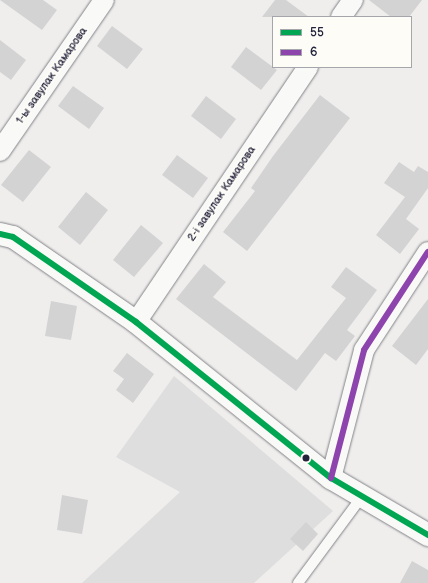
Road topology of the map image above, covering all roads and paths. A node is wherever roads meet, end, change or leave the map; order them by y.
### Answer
1 (104, 0) edge
2 (353, 0) edge
3 (343, 16) edge
4 (307, 68) edge
5 (0, 151) edge
6 (0, 234) edge
7 (428, 252) edge
8 (136, 322) junction
9 (331, 478) junction
10 (361, 498) junction
11 (428, 535) edge
12 (298, 583) edge

1 - 5 street, 1-ы завулак Камарова
2 - 3 street
4 - 8 street, 2-і завулак Камарова
6 - 8 street
7 - 9 street
8 - 9 street
9 - 10 street
10 - 11 street
10 - 12 lane

